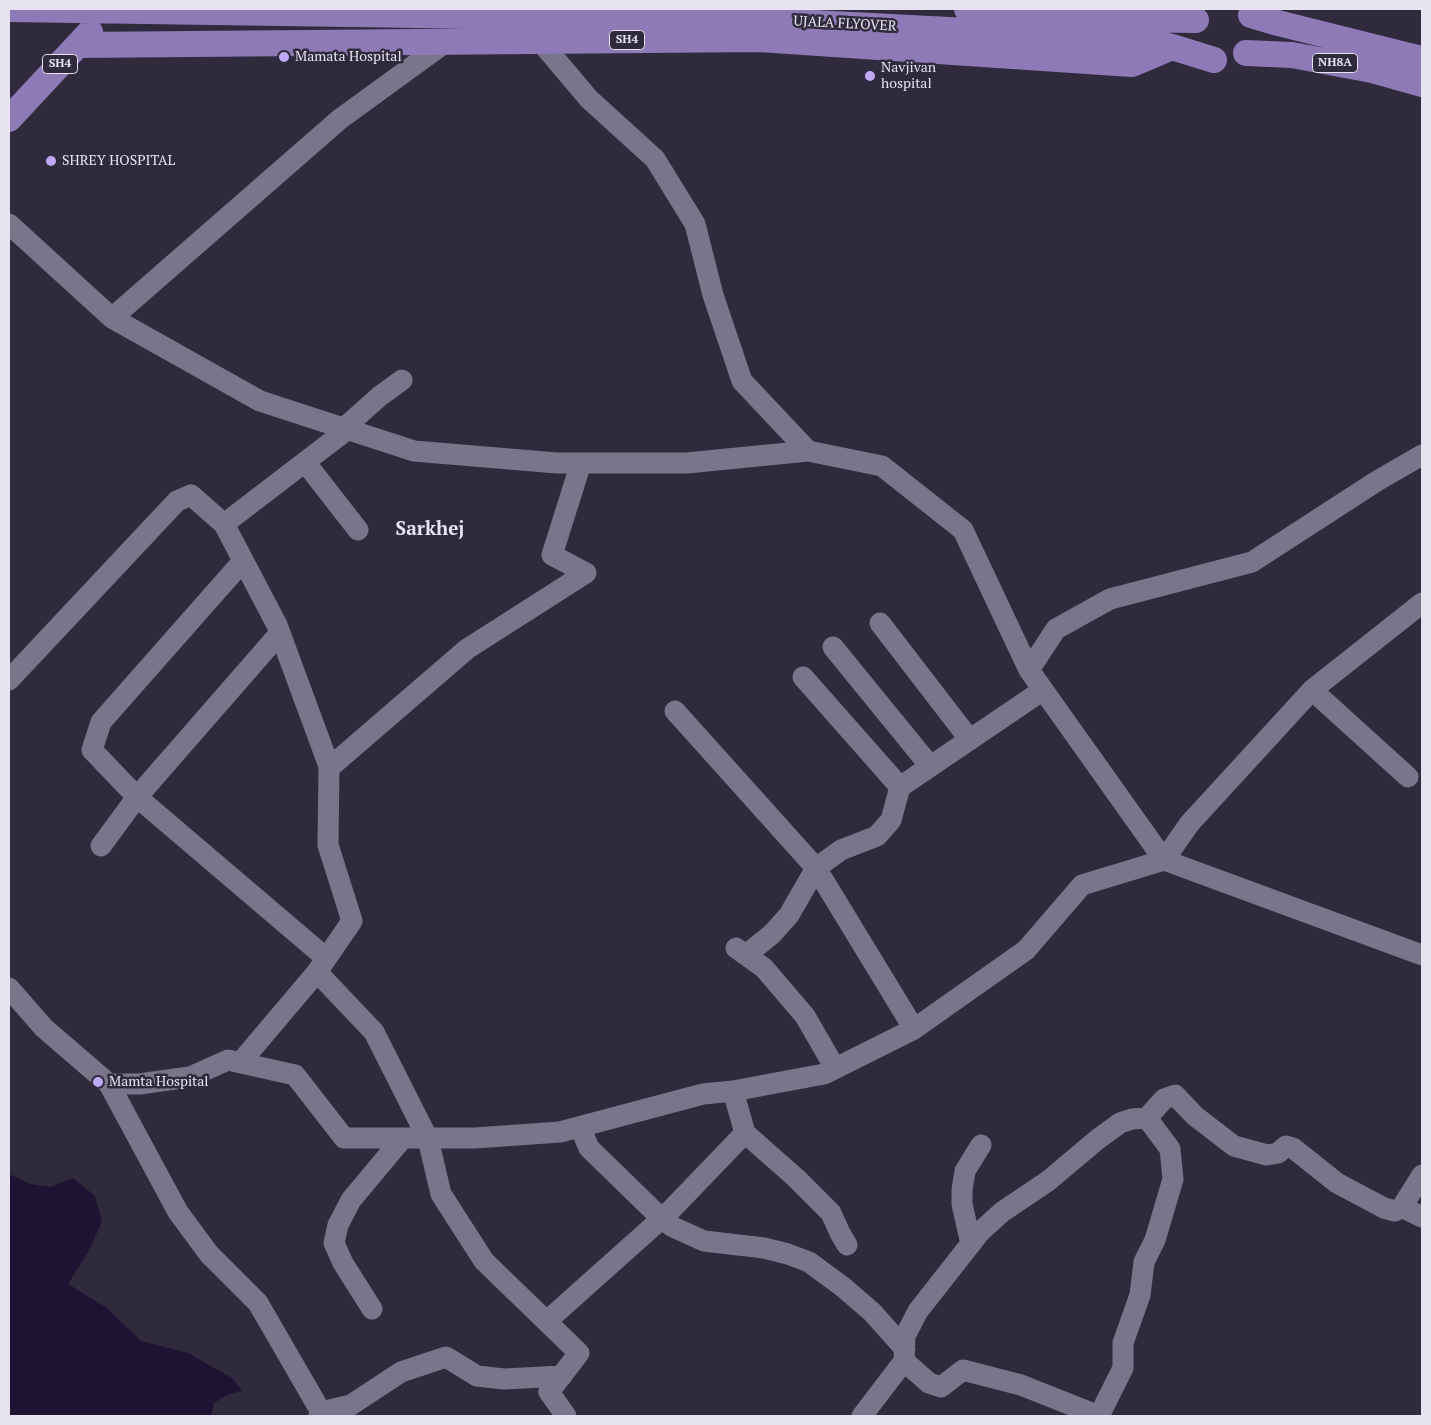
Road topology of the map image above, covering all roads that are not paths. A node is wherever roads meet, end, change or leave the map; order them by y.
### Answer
1 (112, 9) edge
2 (967, 9) edge
3 (9, 10) edge
4 (1248, 12) edge
5 (1170, 18) edge
6 (540, 41) junction
7 (446, 42) junction
8 (78, 46) junction
9 (1172, 47) junction
10 (1246, 53) junction
11 (1422, 59) edge
12 (1214, 60) junction
13 (1422, 84) edge
14 (9, 119) edge
15 (9, 224) edge
16 (112, 318) junction
17 (402, 380) dead end
18 (346, 429) junction
19 (808, 451) junction
20 (1422, 455) edge
21 (305, 462) junction
22 (581, 463) junction
23 (224, 524) junction
24 (358, 530) dead end
25 (243, 561) junction
26 (1422, 603) edge
27 (880, 623) dead end
28 (280, 633) junction
29 (833, 647) dead end
30 (1029, 670) junction
31 (803, 677) dead end
32 (9, 680) edge
33 (1043, 690) junction
34 (1312, 690) junction
35 (675, 711) dead end
36 (970, 740) junction
37 (930, 766) junction
38 (328, 768) junction
39 (1408, 777) dead end
40 (900, 786) junction
41 (137, 798) junction
42 (100, 846) dead end
43 (1164, 860) junction
44 (816, 868) junction
45 (1422, 955) edge
46 (322, 965) junction
47 (9, 988) edge
48 (9, 1006) edge
49 (44, 1028) junction
50 (914, 1028) junction
51 (240, 1063) junction
52 (836, 1068) junction
53 (109, 1084) junction
54 (733, 1091) junction
55 (1147, 1118) junction
56 (580, 1127) junction
57 (745, 1134) junction
58 (402, 1139) junction
59 (428, 1139) junction
60 (981, 1144) dead end
61 (1422, 1175) edge
62 (1402, 1207) junction
63 (1422, 1217) edge
64 (662, 1219) junction
65 (971, 1244) junction
66 (847, 1245) dead end
67 (372, 1309) dead end
68 (546, 1321) junction
69 (904, 1355) junction
70 (562, 1376) junction
71 (320, 1414) edge
72 (566, 1416) edge
73 (862, 1416) edge
74 (1099, 1416) edge

1 - 8 main road, SH4
2 - 5 main road
3 - 5 main road, UJALA FLYOVER
4 - 10 main road
4 - 11 main road, NH8A
5 - 9 main road
5 - 12 main road
6 - 7 main road, SH4
6 - 9 main road, SH4
6 - 19 street
7 - 8 main road, SH4
7 - 16 street
8 - 14 main road, SH4
9 - 12 main road
10 - 12 main road
10 - 13 main road, NH8A
15 - 16 street
16 - 18 street
17 - 18 street
18 - 21 street
18 - 22 street
19 - 22 street
19 - 30 street
20 - 30 street
21 - 23 street
21 - 24 street
22 - 38 street
23 - 25 street
23 - 32 street
25 - 28 street
25 - 41 street
26 - 34 street
27 - 36 street
28 - 38 street
28 - 41 street
29 - 37 street
30 - 33 street
31 - 40 street
33 - 36 street
33 - 43 street
34 - 39 street
34 - 43 street
35 - 44 street
36 - 37 street
37 - 40 street
38 - 46 street
40 - 44 street
41 - 42 street
41 - 46 street
43 - 45 street
43 - 50 street
44 - 50 street
44 - 52 street
46 - 51 street
46 - 59 street
47 - 49 street
48 - 49 street
49 - 53 street
50 - 52 street
51 - 53 street
51 - 58 street
52 - 54 street
53 - 71 street
54 - 56 street
54 - 57 street
55 - 62 street
55 - 65 street
55 - 74 street
56 - 59 street
56 - 64 street
57 - 64 street
57 - 66 street
58 - 59 street
58 - 67 street
59 - 68 street
60 - 65 street
61 - 62 street
62 - 63 street
64 - 68 street
64 - 69 street
65 - 69 street
68 - 70 street
69 - 73 street
69 - 74 street
70 - 71 street
70 - 72 street

